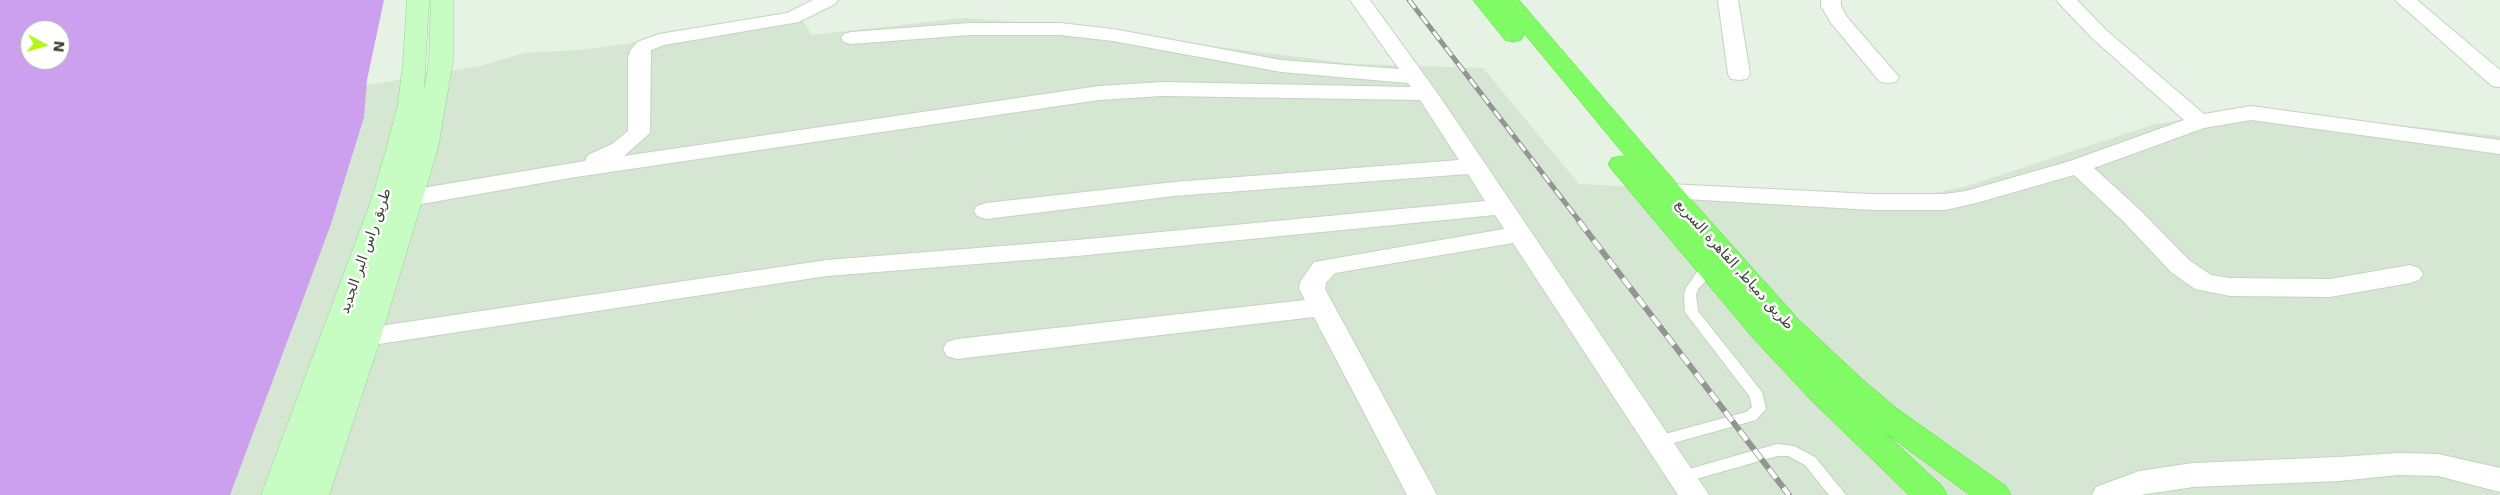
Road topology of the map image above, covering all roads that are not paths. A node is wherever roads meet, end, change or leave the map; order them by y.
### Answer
1 (418, 0) edge
2 (442, 0) edge
3 (828, 0) edge
4 (1360, 0) edge
5 (1484, 0) edge
6 (1507, 0) edge
7 (1728, 0) edge
8 (1831, 0) edge
9 (2066, 0) edge
10 (2404, 0) edge
11 (851, 38) dead end
12 (2500, 62) edge
13 (2478, 63) junction
14 (1739, 74) dead end
15 (1888, 77) dead end
16 (2500, 81) edge
17 (1421, 85) junction
18 (2199, 122) junction
19 (2497, 149) edge
20 (1475, 166) junction
21 (2078, 166) junction
22 (576, 170) junction
23 (1668, 191) junction
24 (410, 198) junction
25 (1502, 207) junction
26 (986, 211) dead end
27 (1521, 234) junction
28 (1710, 270) junction
29 (2410, 274) dead end
30 (1322, 307) junction
31 (366, 337) junction
32 (957, 349) dead end
33 (1659, 441) junction
34 (2500, 480) edge
35 (1688, 486) edge
36 (278, 495) edge
37 (312, 495) edge
38 (1422, 495) edge
39 (1838, 495) edge
40 (1930, 495) edge
41 (1994, 495) edge
42 (2107, 495) edge

1 - 36 main road, طريق راس البر الجديد
2 - 24 main road, طريق راس البر الجديد
3 - 22 street
4 - 17 street
5 - 28 highway, طريق دمياط, القاهرة السريع
6 - 23 highway, طريق دمياط, القاهرة السريع
7 - 14 street
8 - 15 street
9 - 18 street
10 - 13 street
11 - 17 street
12 - 13 street
13 - 16 street
17 - 20 street
17 - 22 street
18 - 19 street
18 - 21 street
20 - 25 street
20 - 26 street
21 - 23 street
21 - 29 street
22 - 24 street
23 - 41 highway, طريق دمياط, القاهرة السريع
24 - 31 main road, طريق راس البر الجديد
25 - 27 street
25 - 31 street
27 - 30 street
27 - 33 street
28 - 33 lane
28 - 40 highway, طريق دمياط, القاهرة السريع
30 - 32 street
30 - 38 street
31 - 37 main road, طريق راس البر الجديد
33 - 35 street
34 - 42 street
35 - 39 lane

